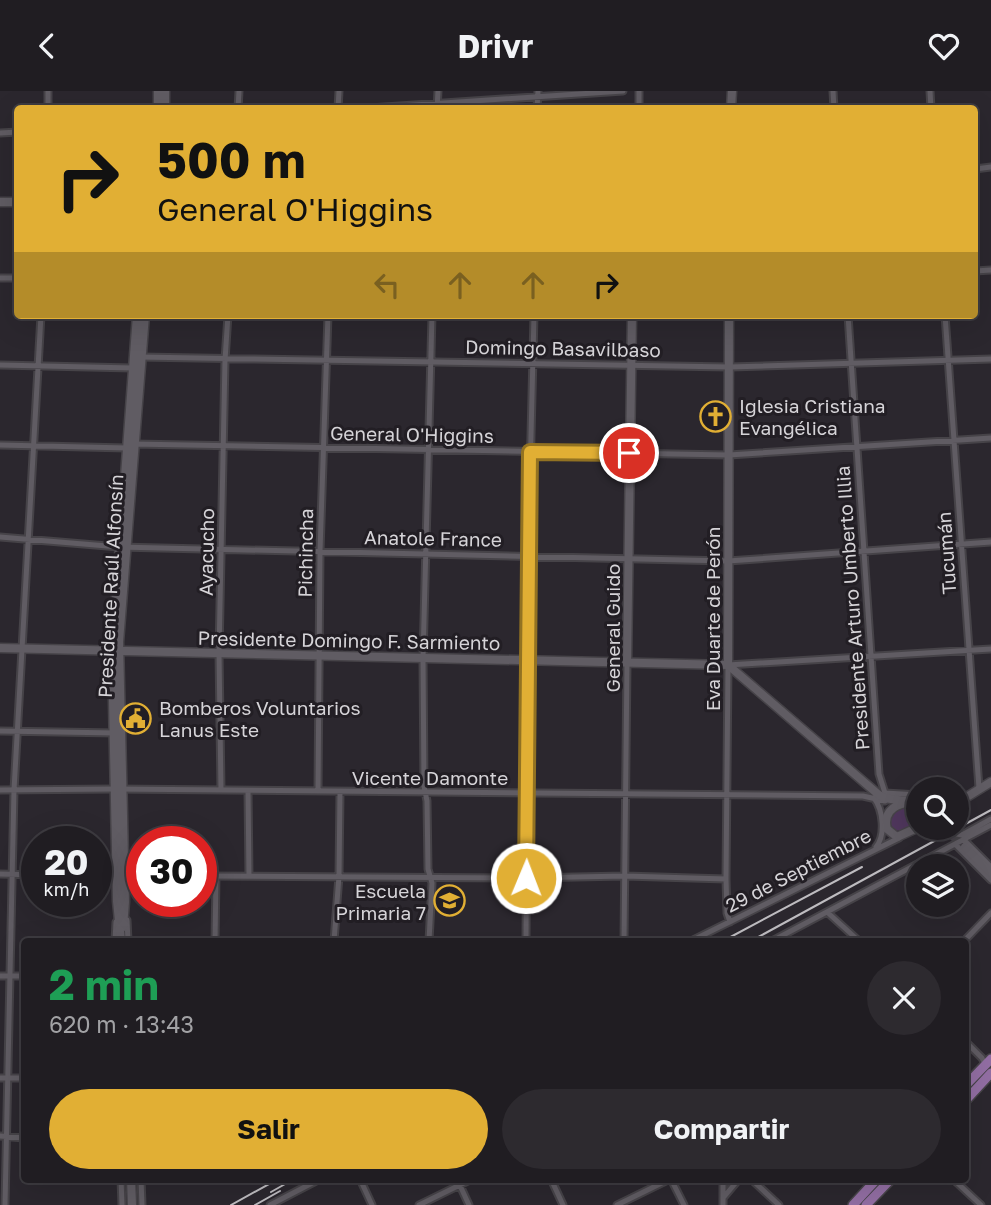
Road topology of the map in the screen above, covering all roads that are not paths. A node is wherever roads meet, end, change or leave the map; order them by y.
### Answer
1 (623, 91) edge
2 (538, 94) edge
3 (445, 105) edge
4 (41, 319) edge
5 (137, 319) edge
6 (144, 319) edge
7 (228, 319) edge
8 (328, 319) edge
9 (432, 319) edge
10 (534, 319) edge
11 (632, 319) edge
12 (729, 319) edge
13 (848, 319) edge
14 (945, 319) edge
15 (137, 357) junction
16 (326, 358) junction
17 (991, 359) edge
18 (225, 360) junction
19 (949, 360) junction
20 (430, 362) junction
21 (851, 363) junction
22 (532, 364) junction
23 (630, 364) junction
24 (0, 365) edge
25 (38, 365) junction
26 (730, 366) junction
27 (136, 368) junction
28 (991, 438) edge
29 (954, 440) junction
30 (0, 445) edge
31 (33, 446) junction
32 (130, 446) junction
33 (224, 447) junction
34 (858, 447) junction
35 (323, 448) junction
36 (428, 450) junction
37 (530, 452) junction
38 (629, 453) junction
39 (729, 455) junction
40 (0, 537) edge
41 (27, 540) junction
42 (991, 542) edge
43 (960, 544) junction
44 (123, 547) junction
45 (221, 549) junction
46 (864, 550) junction
47 (320, 551) junction
48 (425, 554) junction
49 (528, 556) junction
50 (628, 558) junction
51 (728, 561) junction
52 (0, 648) edge
53 (21, 649) junction
54 (991, 649) edge
55 (968, 650) junction
56 (115, 651) junction
57 (219, 653) junction
58 (320, 656) junction
59 (870, 656) junction
60 (423, 658) junction
61 (528, 661) junction
62 (627, 663) junction
63 (728, 665) junction
64 (0, 731) edge
65 (18, 732) junction
66 (116, 733) junction
67 (991, 782) edge
68 (867, 783) junction
69 (979, 788) junction
70 (118, 789) junction
71 (0, 790) edge
72 (15, 790) junction
73 (221, 790) junction
74 (248, 791) junction
75 (318, 791) junction
76 (340, 792) junction
77 (426, 793) junction
78 (527, 793) junction
79 (626, 793) junction
80 (726, 794) junction
81 (969, 794) edge
82 (879, 795) junction
83 (906, 795) edge
84 (863, 796) junction
85 (906, 802) edge
86 (902, 804) junction
87 (906, 804) edge
88 (991, 819) edge
89 (991, 825) edge
90 (969, 831) edge
91 (906, 834) edge
92 (901, 836) junction
93 (961, 844) junction
94 (873, 850) junction
95 (991, 867) edge
96 (991, 873) edge
97 (0, 874) edge
98 (14, 874) junction
99 (21, 874) edge
100 (112, 875) edge
101 (120, 875) junction
102 (126, 875) edge
103 (217, 876) edge
104 (249, 876) junction
105 (339, 876) junction
106 (430, 876) junction
107 (625, 876) junction
108 (526, 878) junction
109 (726, 879) junction
110 (991, 880) edge
111 (121, 902) junction
112 (827, 912) junction
113 (991, 913) edge
114 (215, 917) edge
115 (730, 922) junction
116 (115, 938) edge
117 (122, 938) edge
118 (127, 938) edge
119 (215, 938) edge
120 (334, 938) edge
121 (429, 938) edge
122 (526, 938) edge
123 (624, 938) edge
124 (697, 938) edge
125 (778, 938) edge
126 (856, 938) edge
127 (967, 938) edge
128 (0, 976) edge
129 (12, 976) junction
130 (21, 976) edge
131 (969, 1045) edge
132 (988, 1061) edge
133 (990, 1077) edge
134 (0, 1078) edge
135 (8, 1078) junction
136 (21, 1078) edge
137 (969, 1082) edge
138 (969, 1097) edge
139 (0, 1136) edge
140 (8, 1137) junction
141 (21, 1138) edge
142 (121, 1183) edge
143 (131, 1183) edge
144 (141, 1183) edge
145 (313, 1183) edge
146 (362, 1183) edge
147 (457, 1183) edge
148 (459, 1183) edge
149 (553, 1183) edge
150 (662, 1183) edge
151 (672, 1183) edge
152 (723, 1183) edge
153 (737, 1183) edge
154 (755, 1183) edge
155 (873, 1183) edge
156 (887, 1183) edge
157 (957, 1183) edge
158 (723, 1202) edge
159 (278, 1203) edge
160 (5, 1205) edge
161 (122, 1205) edge
162 (132, 1205) edge
163 (142, 1205) edge
164 (270, 1205) edge
165 (372, 1205) edge
166 (419, 1205) edge
167 (470, 1205) edge
168 (563, 1205) edge
169 (617, 1205) edge
170 (684, 1205) edge
171 (779, 1205) edge
172 (853, 1205) edge
173 (866, 1205) edge
174 (981, 1205) edge

1 - 2 street
2 - 3 street
4 - 25 street
5 - 15 main road, Presidente Raúl Alfonsín
6 - 15 main road, Presidente Raúl Alfonsín
7 - 18 street, Ayacucho
8 - 16 street, Pichincha
9 - 20 street
10 - 22 street
11 - 23 main road, General Guido
12 - 26 main road, Eva Duarte de Perón
13 - 21 street, Presidente Arturo Umberto Illia
14 - 19 street, Tucumán
15 - 18 street, Domingo Basavilbaso
15 - 27 main road, Presidente Raúl Alfonsín
16 - 18 street, Domingo Basavilbaso
16 - 20 street, Domingo Basavilbaso
16 - 35 street, Pichincha
17 - 19 street, Domingo Basavilbaso
18 - 33 street, Ayacucho
19 - 21 street, Domingo Basavilbaso
19 - 29 street, Tucumán
20 - 22 street, Domingo Basavilbaso
20 - 36 street
21 - 26 street, Domingo Basavilbaso
21 - 34 street, Presidente Arturo Umberto Illia
22 - 23 street, Domingo Basavilbaso
22 - 37 street
23 - 26 street, Domingo Basavilbaso
23 - 38 main road, General Guido
24 - 25 street
25 - 27 street
25 - 31 street
26 - 39 main road, Eva Duarte de Perón
27 - 32 main road, Presidente Raúl Alfonsín
28 - 29 street, General O'Higgins
29 - 34 street, General O'Higgins
29 - 43 street, Tucumán
30 - 31 street, General O'Higgins
31 - 32 street, General O'Higgins
31 - 41 street
32 - 33 street, General O'Higgins
32 - 44 main road, Presidente Raúl Alfonsín
33 - 35 street, General O'Higgins
33 - 45 street, Ayacucho
34 - 39 street, General O'Higgins
34 - 46 street, Presidente Arturo Umberto Illia
35 - 36 street, General O'Higgins
35 - 47 street, Pichincha
36 - 37 street, General O'Higgins
36 - 48 street
37 - 38 street, General O'Higgins
37 - 49 street
38 - 39 street, General O'Higgins
38 - 50 main road, General Guido
39 - 51 main road, Eva Duarte de Perón
40 - 41 street, Anatole France
41 - 44 street, Anatole France
41 - 53 street
42 - 43 street, Anatole France
43 - 46 street, Anatole France
43 - 55 street, Tucumán
44 - 45 street, Anatole France
44 - 56 main road, Presidente Raúl Alfonsín
45 - 47 street, Anatole France
45 - 57 street, Ayacucho
46 - 51 street, Anatole France
46 - 59 street, Presidente Arturo Umberto Illia
47 - 48 street, Anatole France
47 - 58 street, Pichincha
48 - 49 street, Anatole France
48 - 60 street
49 - 50 street, Anatole France
49 - 61 street
50 - 51 street, Anatole France
50 - 62 main road, General Guido
51 - 63 main road, Eva Duarte de Perón
52 - 53 main road, Presidente Domingo F. Sarmiento
53 - 56 main road, Presidente Domingo F. Sarmiento
53 - 65 street
54 - 55 street, Presidente Domingo F. Sarmiento
55 - 59 street, Presidente Domingo F. Sarmiento
55 - 69 street, Tucumán
56 - 57 main road, Presidente Domingo F. Sarmiento
56 - 66 main road, Presidente Raúl Alfonsín
57 - 58 main road, Presidente Domingo F. Sarmiento
57 - 73 street, Ayacucho
58 - 60 main road, Presidente Domingo F. Sarmiento
58 - 75 street, Pichincha
59 - 63 street, Presidente Domingo F. Sarmiento
59 - 82 street, Presidente Arturo Umberto Illia
60 - 61 main road, Presidente Domingo F. Sarmiento
60 - 77 street
61 - 62 main road, Presidente Domingo F. Sarmiento
61 - 78 street
62 - 63 main road, Presidente Domingo F. Sarmiento
62 - 79 street, General Guido
63 - 68 main road
63 - 80 street, Eva Duarte de Perón
64 - 65 street
65 - 66 street
65 - 72 street
66 - 70 main road, Presidente Raúl Alfonsín
67 - 69 main road
68 - 82 main road
68 - 84 street
69 - 81 main road
70 - 72 street, Vicente Damonte
70 - 73 street, Vicente Damonte
70 - 101 main road, Presidente Raúl Alfonsín
71 - 72 street, Vicente Damonte
72 - 98 street
73 - 74 street, Vicente Damonte
74 - 75 street, Vicente Damonte
74 - 104 street
75 - 76 street, Vicente Damonte
76 - 77 street, Vicente Damonte
76 - 105 street
77 - 78 street, Vicente Damonte
77 - 106 street
78 - 79 street, Vicente Damonte
78 - 108 street
79 - 80 street, Vicente Damonte
79 - 107 street, General Guido
80 - 84 street, Vicente Damonte
80 - 109 street, Eva Duarte de Perón
82 - 83 street, Vicente Damonte
82 - 84 street, Vicente Damonte
82 - 85 main road
82 - 86 street, Vicente Damonte
82 - 94 street, Presidente Arturo Umberto Illia
86 - 87 main road
86 - 92 main road
88 - 90 street
89 - 93 street
91 - 92 main road, 29 de Septiembre
92 - 94 street, 29 de Septiembre
93 - 95 street
93 - 96 main road
93 - 110 street
93 - 112 street
94 - 115 street, 29 de Septiembre
97 - 98 street
98 - 99 street
98 - 129 street
100 - 101 street
101 - 102 street
101 - 111 main road, Presidente Raúl Alfonsín
103 - 104 street
104 - 105 street
105 - 106 street
105 - 120 street
106 - 108 street
106 - 121 street
107 - 108 street
107 - 109 street
107 - 123 street, General Guido
108 - 122 street
109 - 115 street, Eva Duarte de Perón
111 - 116 street, Presidente Raúl Alfonsín
111 - 117 main road, Presidente Raúl Alfonsín
111 - 118 street, Presidente Raúl Alfonsín
112 - 125 street
112 - 126 street
113 - 127 street
114 - 119 street
115 - 124 street, 29 de Septiembre
128 - 129 street
129 - 130 street
129 - 135 street
131 - 132 street
132 - 133 street
132 - 137 main road
133 - 138 main road
134 - 135 street
135 - 136 street
135 - 140 street
139 - 140 street
140 - 141 street
140 - 160 street
142 - 161 street
143 - 162 main road
144 - 163 street
145 - 159 street
146 - 165 street
147 - 166 street
148 - 167 street
149 - 168 street
150 - 169 street
151 - 170 street
152 - 158 street
153 - 158 street
154 - 171 street
155 - 172 main road
156 - 173 main road
157 - 174 street
159 - 164 street

